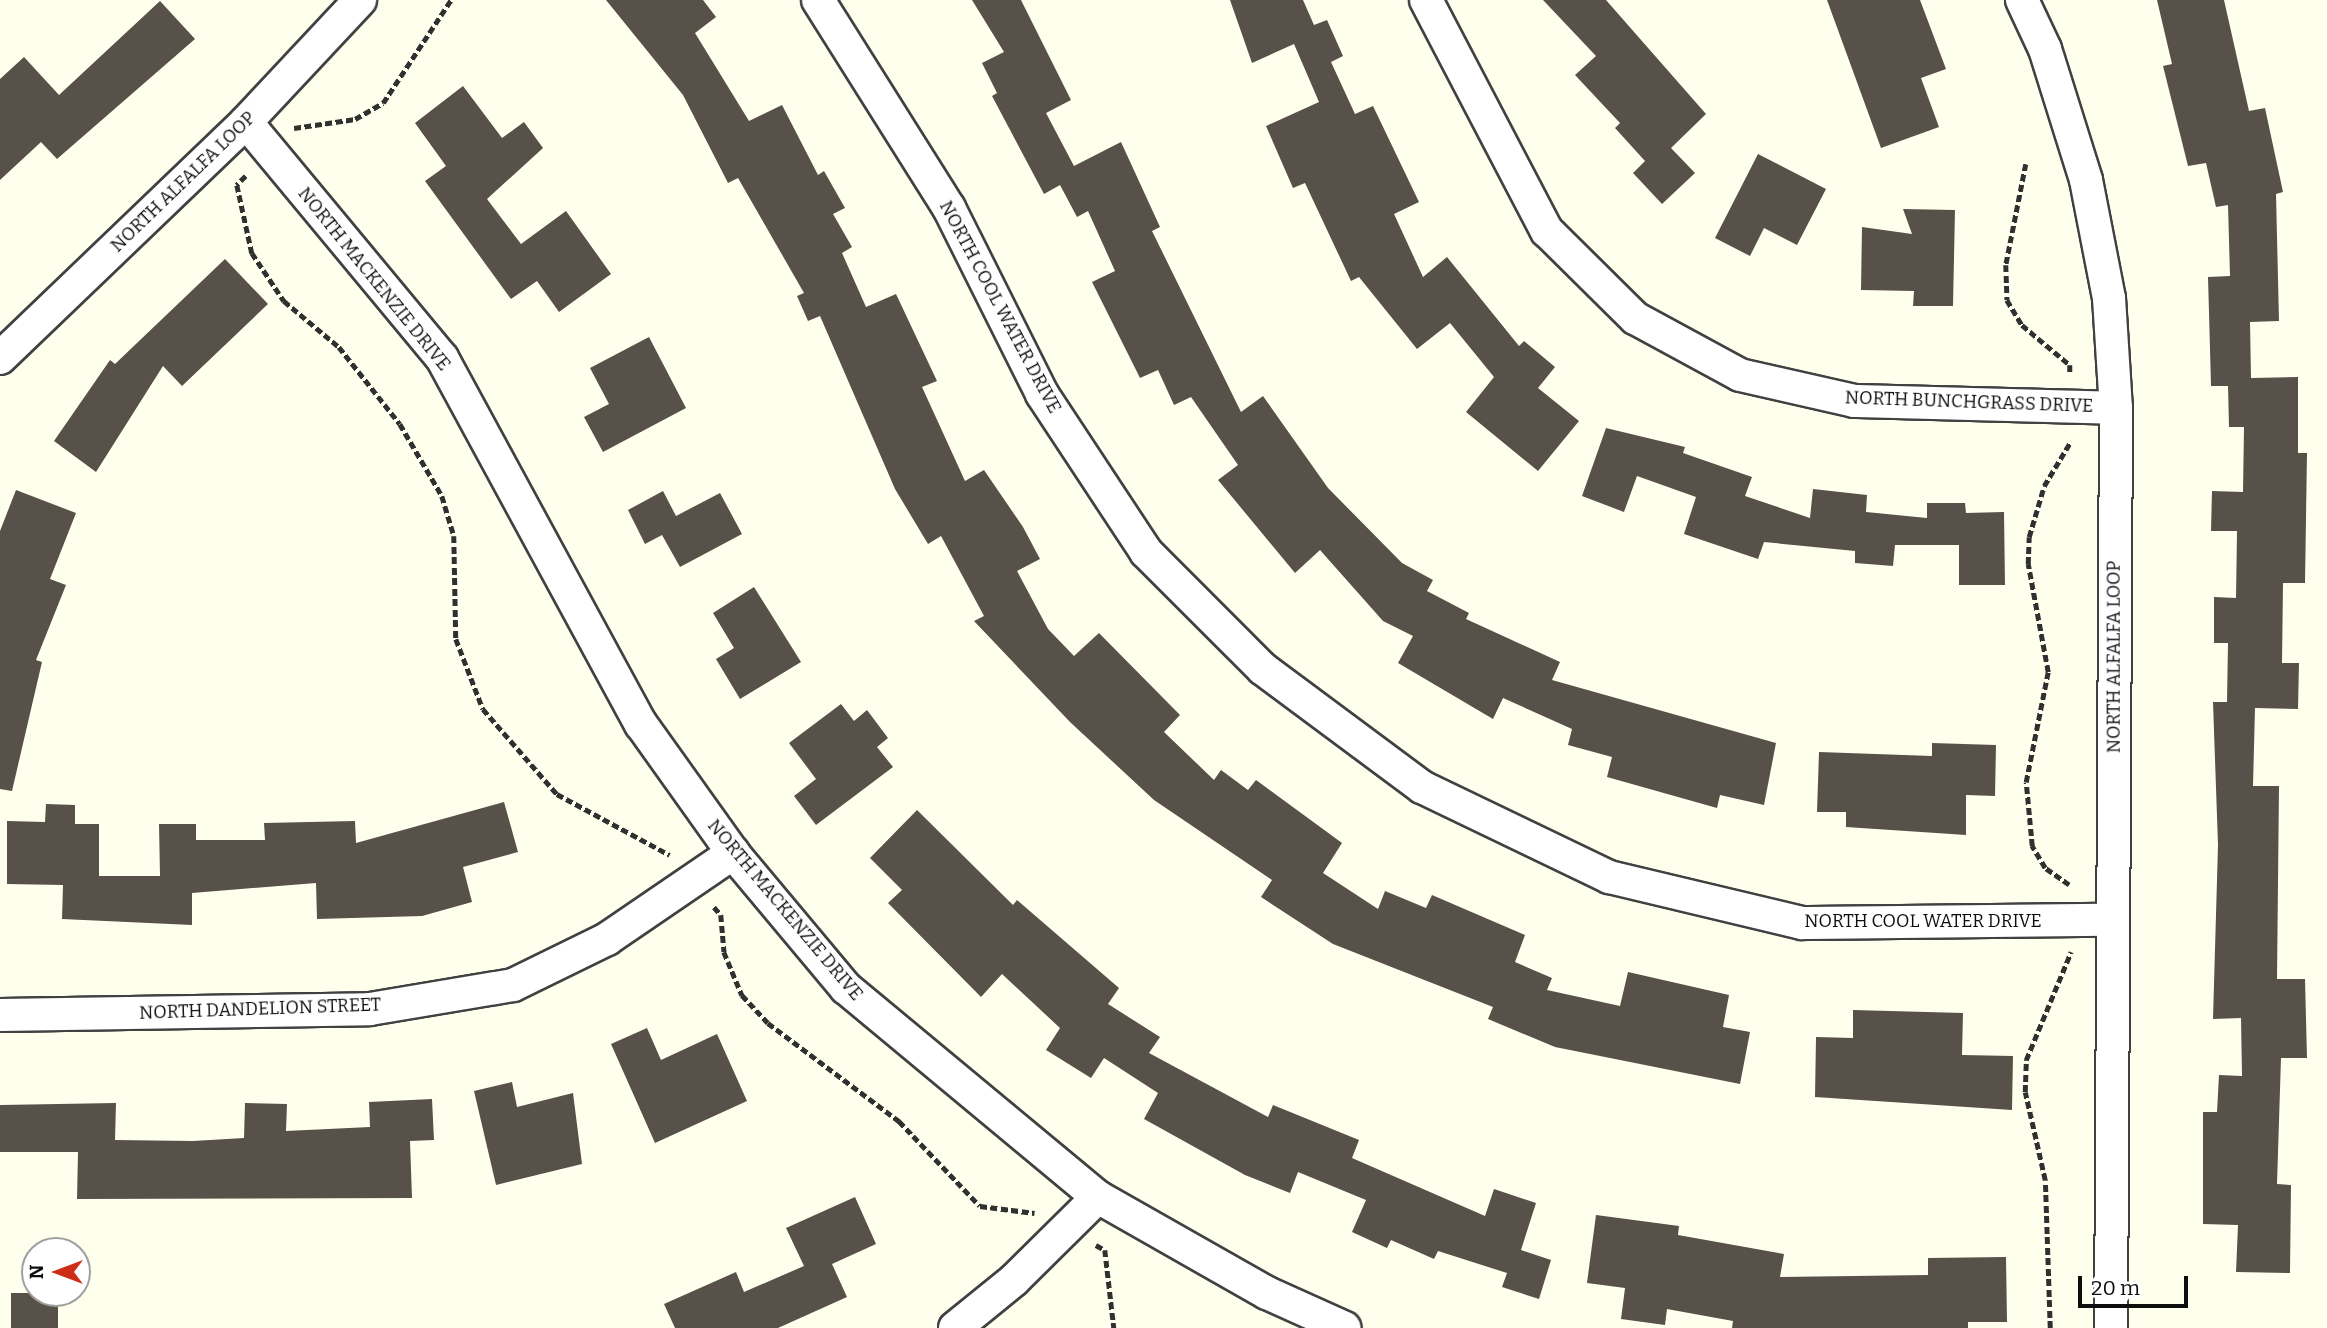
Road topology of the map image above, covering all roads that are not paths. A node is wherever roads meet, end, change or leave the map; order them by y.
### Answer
1 (360, 0) edge
2 (818, 0) edge
3 (1426, 0) edge
4 (2022, 0) edge
5 (246, 122) junction
6 (0, 358) edge
7 (2116, 408) junction
8 (733, 853) junction
9 (2112, 920) junction
10 (0, 1015) edge
11 (1098, 1196) junction
12 (955, 1328) edge
13 (1345, 1328) edge
14 (2111, 1328) edge

1 - 5 street, NORTH ALFALFA LOOP
2 - 9 street, NORTH COOL WATER DRIVE
3 - 7 street, NORTH BUNCHGRASS DRIVE
4 - 7 street, NORTH ALFALFA LOOP
5 - 6 street, NORTH ALFALFA LOOP
5 - 8 street, NORTH MACKENZIE DRIVE
7 - 9 street, NORTH ALFALFA LOOP
8 - 10 street, NORTH DANDELION STREET
8 - 11 street, NORTH MACKENZIE DRIVE
9 - 14 street, NORTH ALFALFA LOOP
11 - 12 street
11 - 13 street, NORTH MACKENZIE DRIVE

